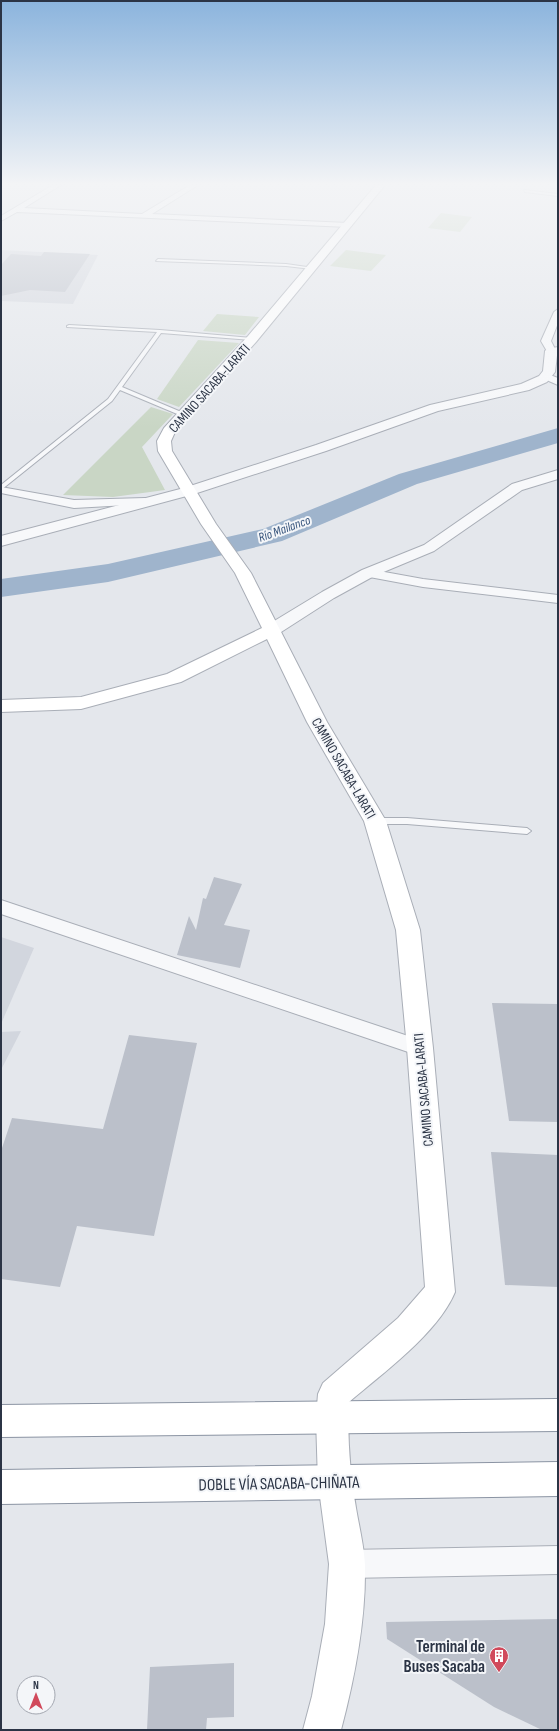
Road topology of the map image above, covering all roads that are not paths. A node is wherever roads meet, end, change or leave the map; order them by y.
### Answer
1 (293, 266) edge
2 (312, 268) joint
3 (558, 312) edge
4 (69, 326) dead end
5 (160, 331) junction
6 (252, 339) junction
7 (554, 350) edge
8 (545, 376) junction
9 (558, 382) edge
10 (119, 388) junction
11 (184, 415) junction
12 (558, 474) edge
13 (1, 489) edge
14 (189, 491) junction
15 (145, 501) junction
16 (1, 541) edge
17 (368, 573) junction
18 (558, 600) edge
19 (272, 630) junction
20 (1, 706) edge
21 (375, 821) junction
22 (527, 831) dead end
23 (1, 907) edge
24 (420, 1048) junction
25 (558, 1415) edge
26 (332, 1418) junction
27 (1, 1421) edge
28 (558, 1479) edge
29 (335, 1482) junction
30 (1, 1487) edge
31 (558, 1560) edge
32 (347, 1564) junction
33 (322, 1730) edge

1 - 2 lane
2 - 6 main road, CAMINO SACABA-LARATI
3 - 7 street
4 - 5 lane
5 - 6 lane
5 - 10 lane
6 - 11 main road, CAMINO SACABA-LARATI
7 - 8 street
8 - 9 street
8 - 14 street
10 - 11 lane
10 - 13 lane
11 - 14 main road, CAMINO SACABA-LARATI
12 - 17 street
13 - 15 street
14 - 15 street
14 - 19 main road, CAMINO SACABA-LARATI
15 - 16 street
17 - 18 street
17 - 19 street
19 - 20 main road
19 - 21 main road, CAMINO SACABA-LARATI
21 - 22 lane
21 - 24 main road, CAMINO SACABA-LARATI
23 - 24 street
24 - 26 main road, CAMINO SACABA-LARATI
25 - 26 main road
26 - 27 main road
26 - 29 main road, CAMINO SACABA-LARATI
28 - 29 main road, DOBLE VÍA SACABA-CHIÑATA
29 - 30 main road, DOBLE VÍA SACABA-CHIÑATA
29 - 32 main road, CAMINO SACABA-LARATI
31 - 32 street
32 - 33 main road, CAMINO SACABA-LARATI

